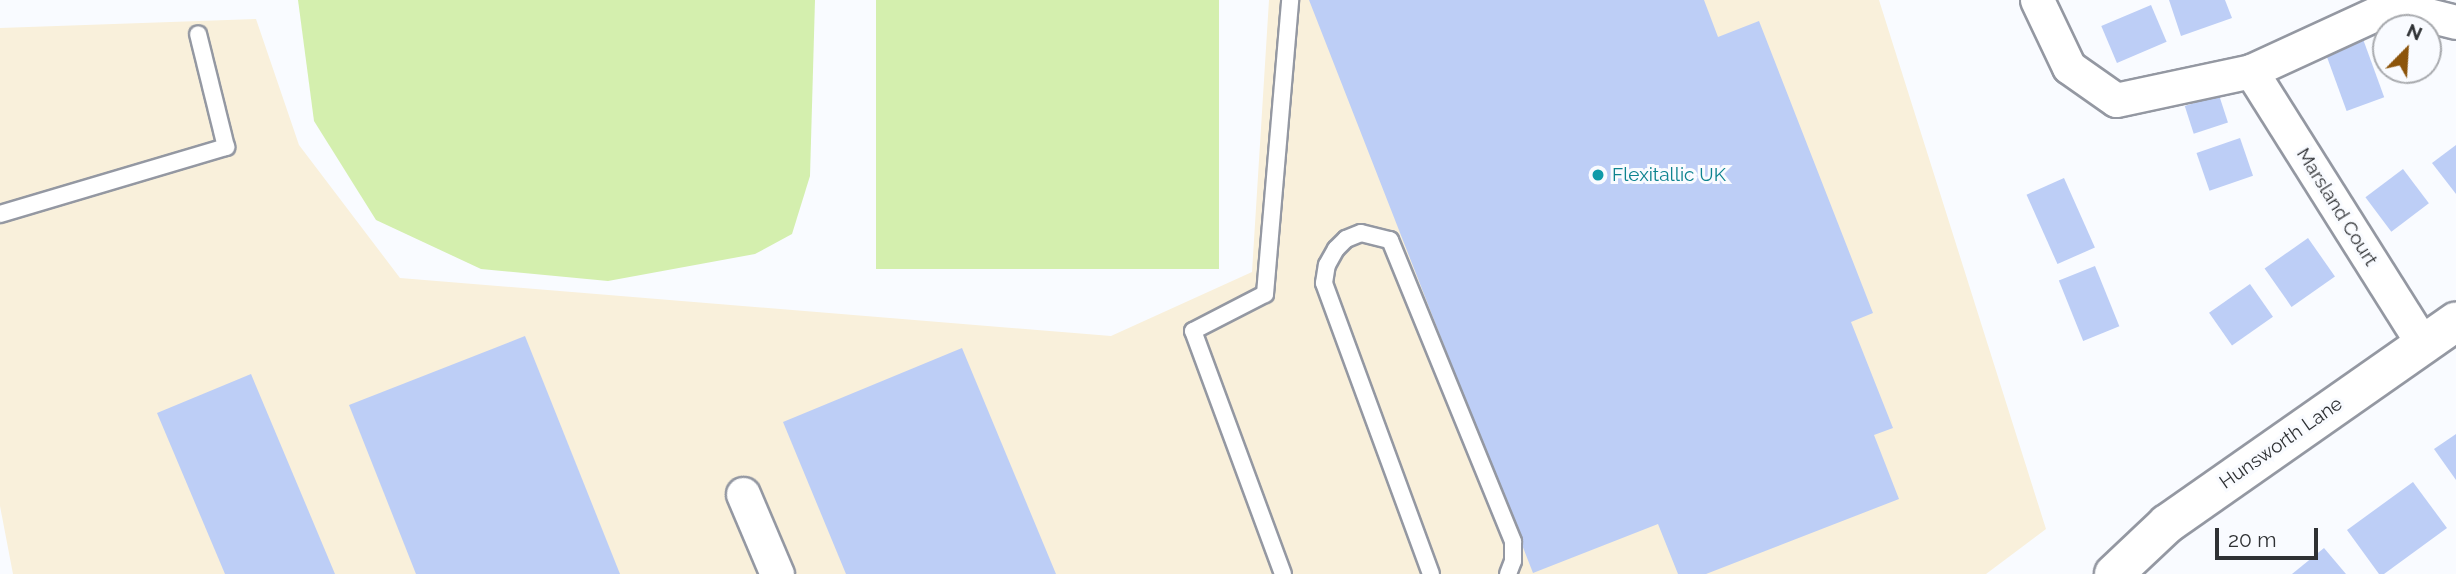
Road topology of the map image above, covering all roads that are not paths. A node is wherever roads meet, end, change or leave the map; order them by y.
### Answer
1 (1290, 0) edge
2 (2037, 0) edge
3 (2456, 22) edge
4 (198, 34) dead end
5 (2251, 71) junction
6 (0, 214) edge
7 (2456, 322) edge
8 (2423, 344) junction
9 (743, 494) dead end
10 (777, 574) edge
11 (1283, 574) edge
12 (1431, 574) edge
13 (1508, 574) edge
14 (2114, 574) edge

1 - 11 lane
2 - 5 street
3 - 5 street
4 - 6 lane
5 - 8 street, Marsland Court
7 - 8 main road, Hunsworth Lane
8 - 14 main road, Hunsworth Lane
9 - 10 street
12 - 13 lane

